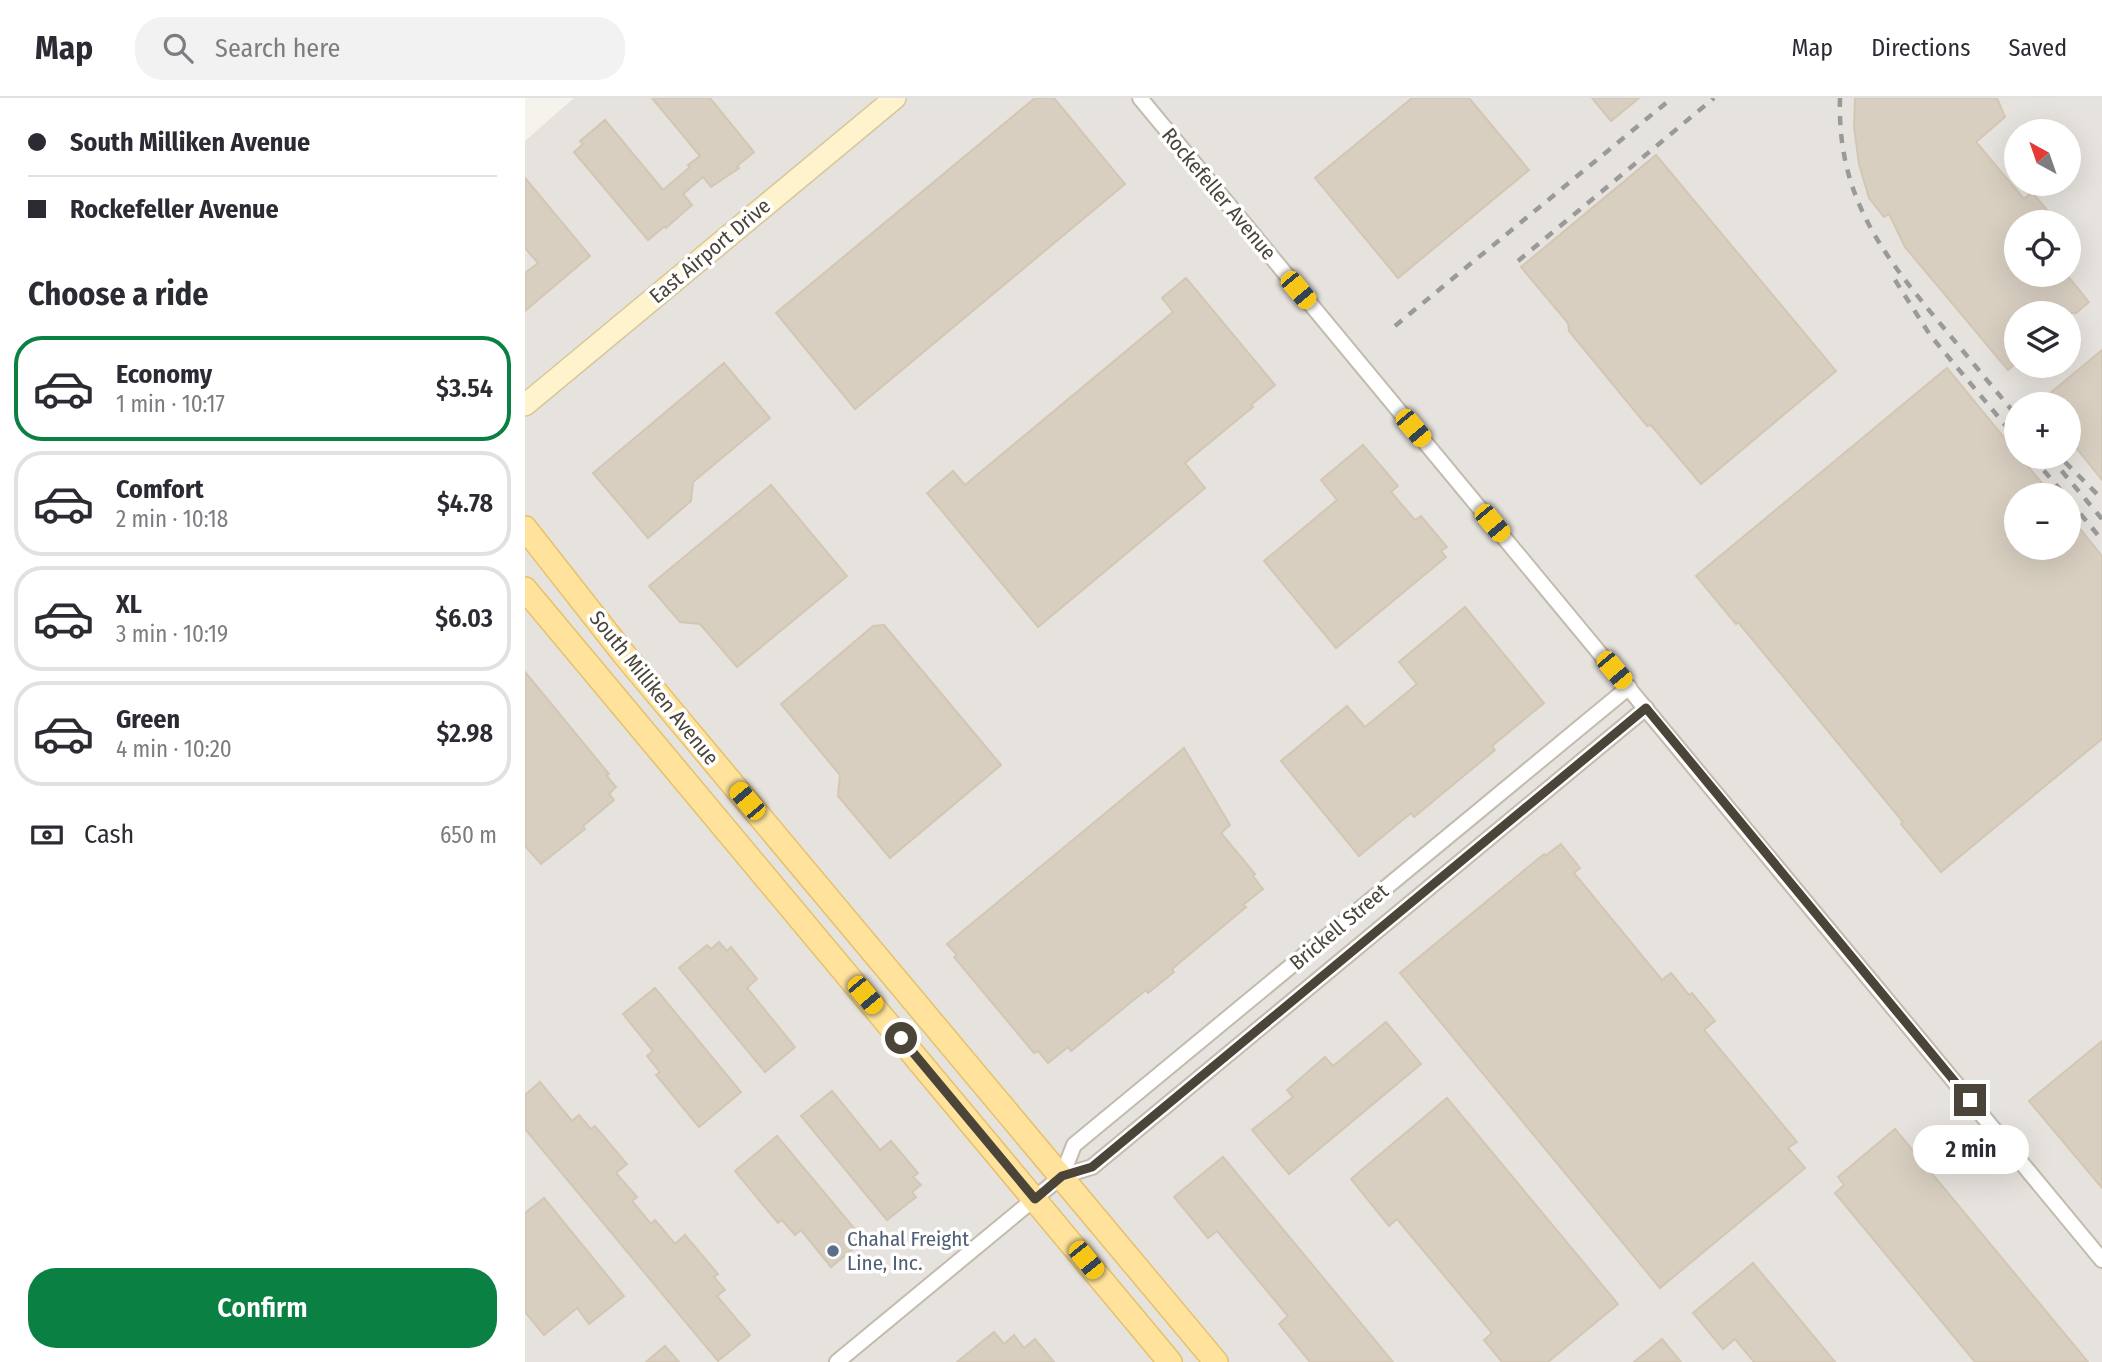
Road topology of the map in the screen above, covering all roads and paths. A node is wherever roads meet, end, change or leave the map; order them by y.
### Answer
1 (895, 98) edge
2 (1140, 98) edge
3 (525, 405) edge
4 (525, 528) edge
5 (525, 589) edge
6 (1629, 687) junction
7 (1646, 708) junction
8 (1062, 1176) junction
9 (1035, 1199) junction
10 (2102, 1260) edge
11 (837, 1362) edge
12 (1170, 1362) edge
13 (1216, 1362) edge

1 - 3 main road, East Airport Drive
2 - 6 street, Rockefeller Avenue
4 - 8 main road, South Milliken Avenue
5 - 9 main road, South Milliken Avenue
6 - 7 street, Rockefeller Avenue
6 - 8 street, Brickell Street
7 - 8 street, Brickell Street
7 - 10 street, Rockefeller Avenue
8 - 9 street, Brickell Street
8 - 13 main road, South Milliken Avenue
9 - 11 street, Brickell Street
9 - 12 main road, South Milliken Avenue

